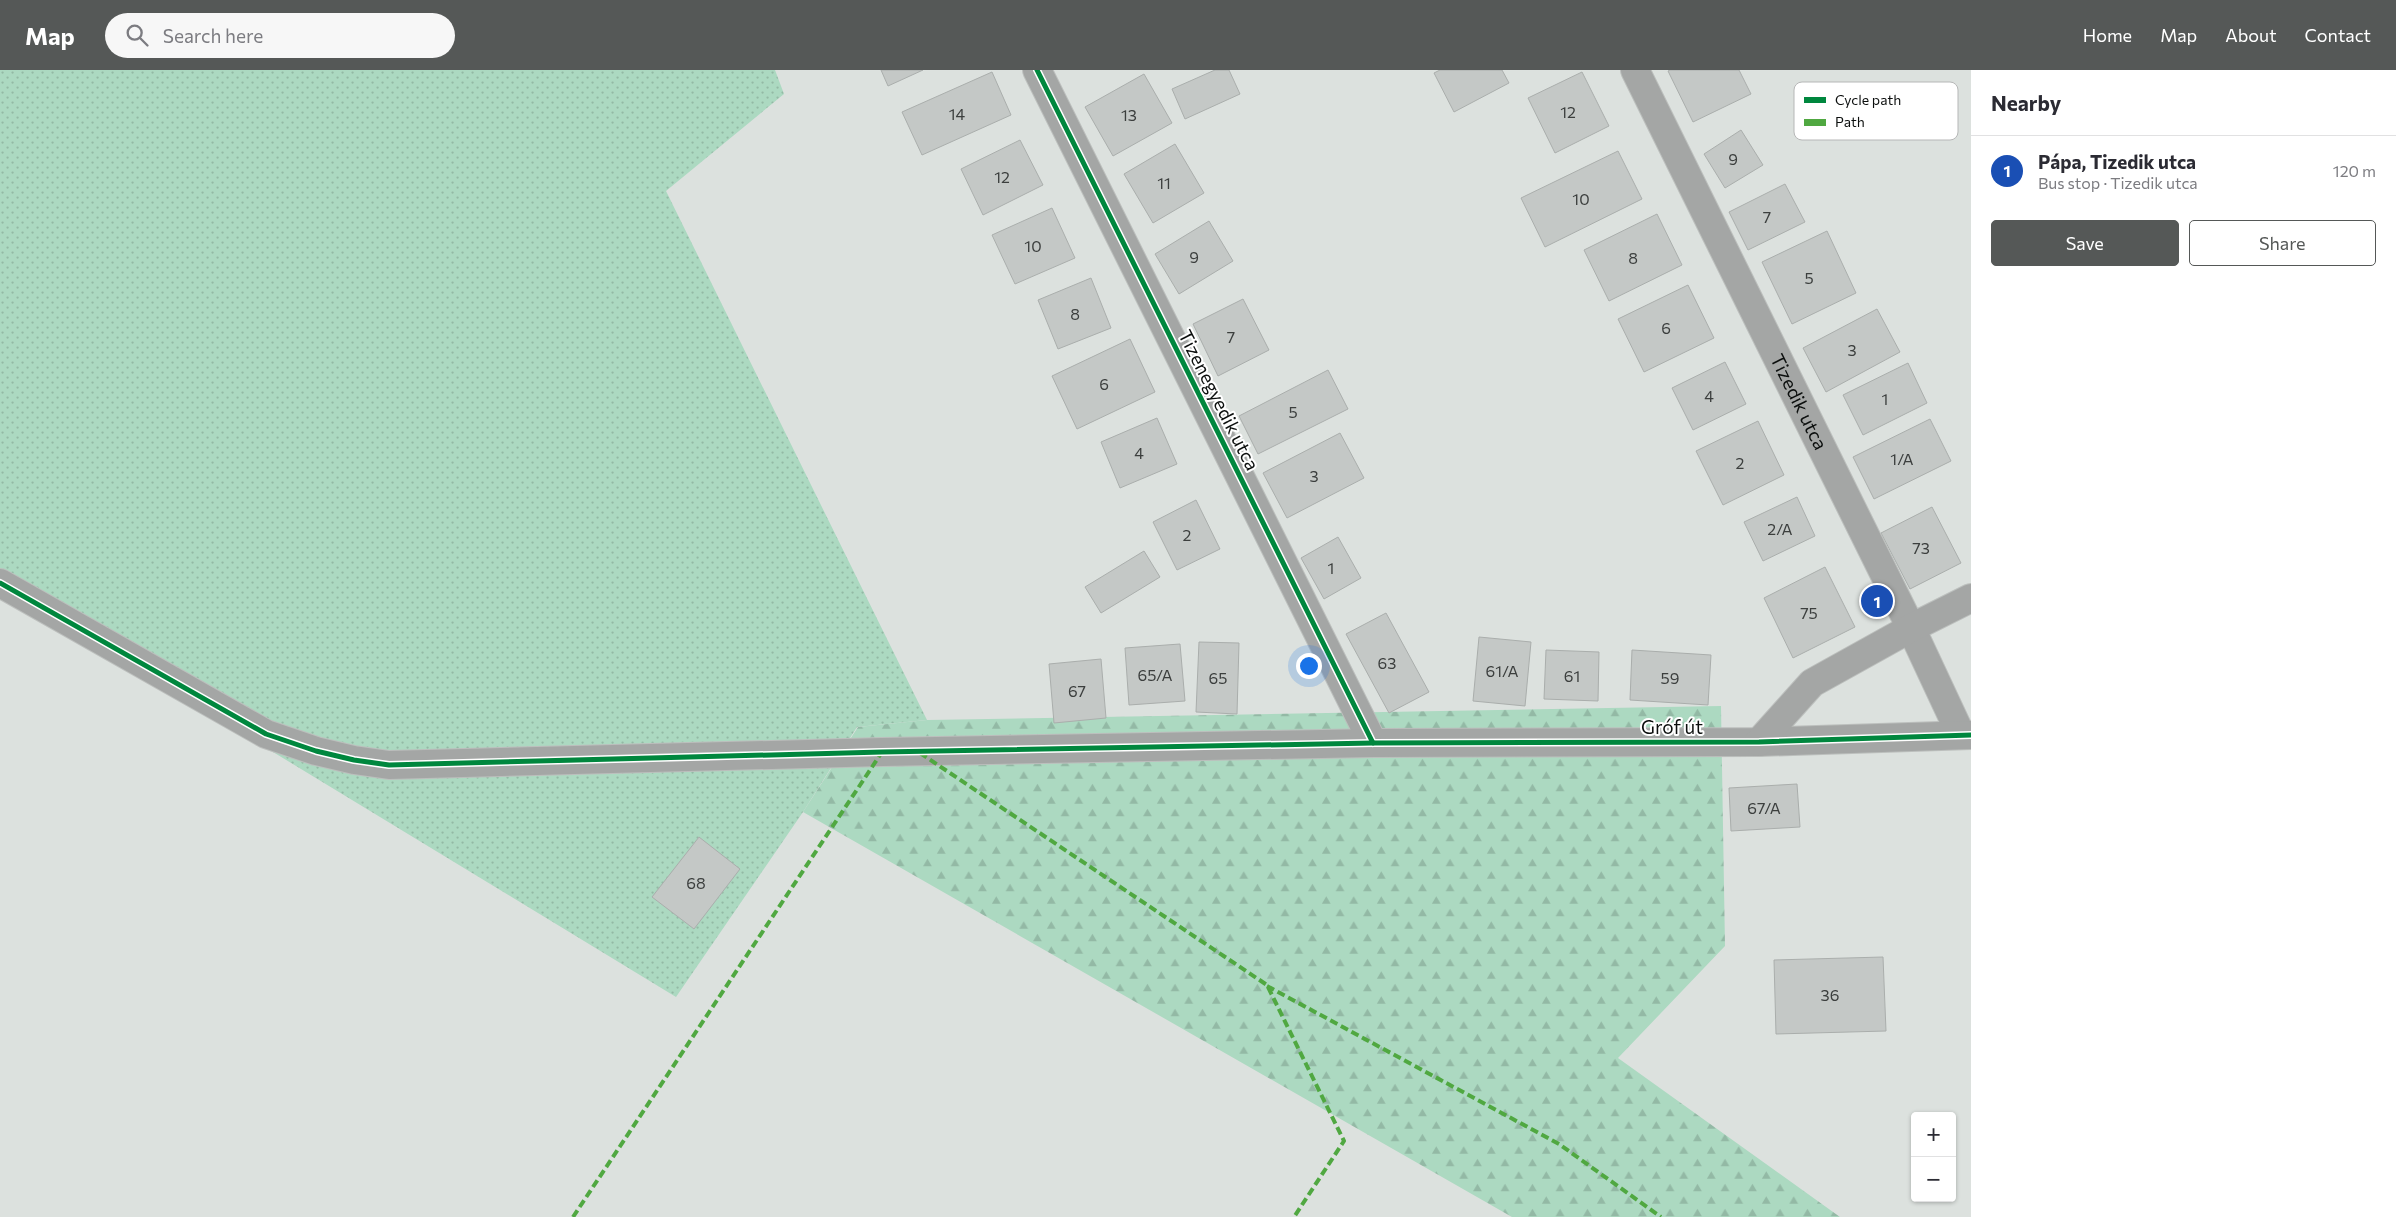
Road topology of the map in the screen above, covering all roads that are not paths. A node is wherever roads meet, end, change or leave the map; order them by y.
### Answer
1 (1037, 70) edge
2 (1635, 70) edge
3 (0, 583) edge
4 (1971, 598) edge
5 (1911, 628) junction
6 (1966, 735) edge
7 (1759, 742) junction
8 (1373, 743) junction

1 - 8 street, Tizenegyedik utca
2 - 5 street, Tizedik utca
3 - 8 street, Gróf út
4 - 5 street
5 - 6 street, Tizedik utca
5 - 7 street
6 - 7 street, Gróf út
7 - 8 street, Gróf út

